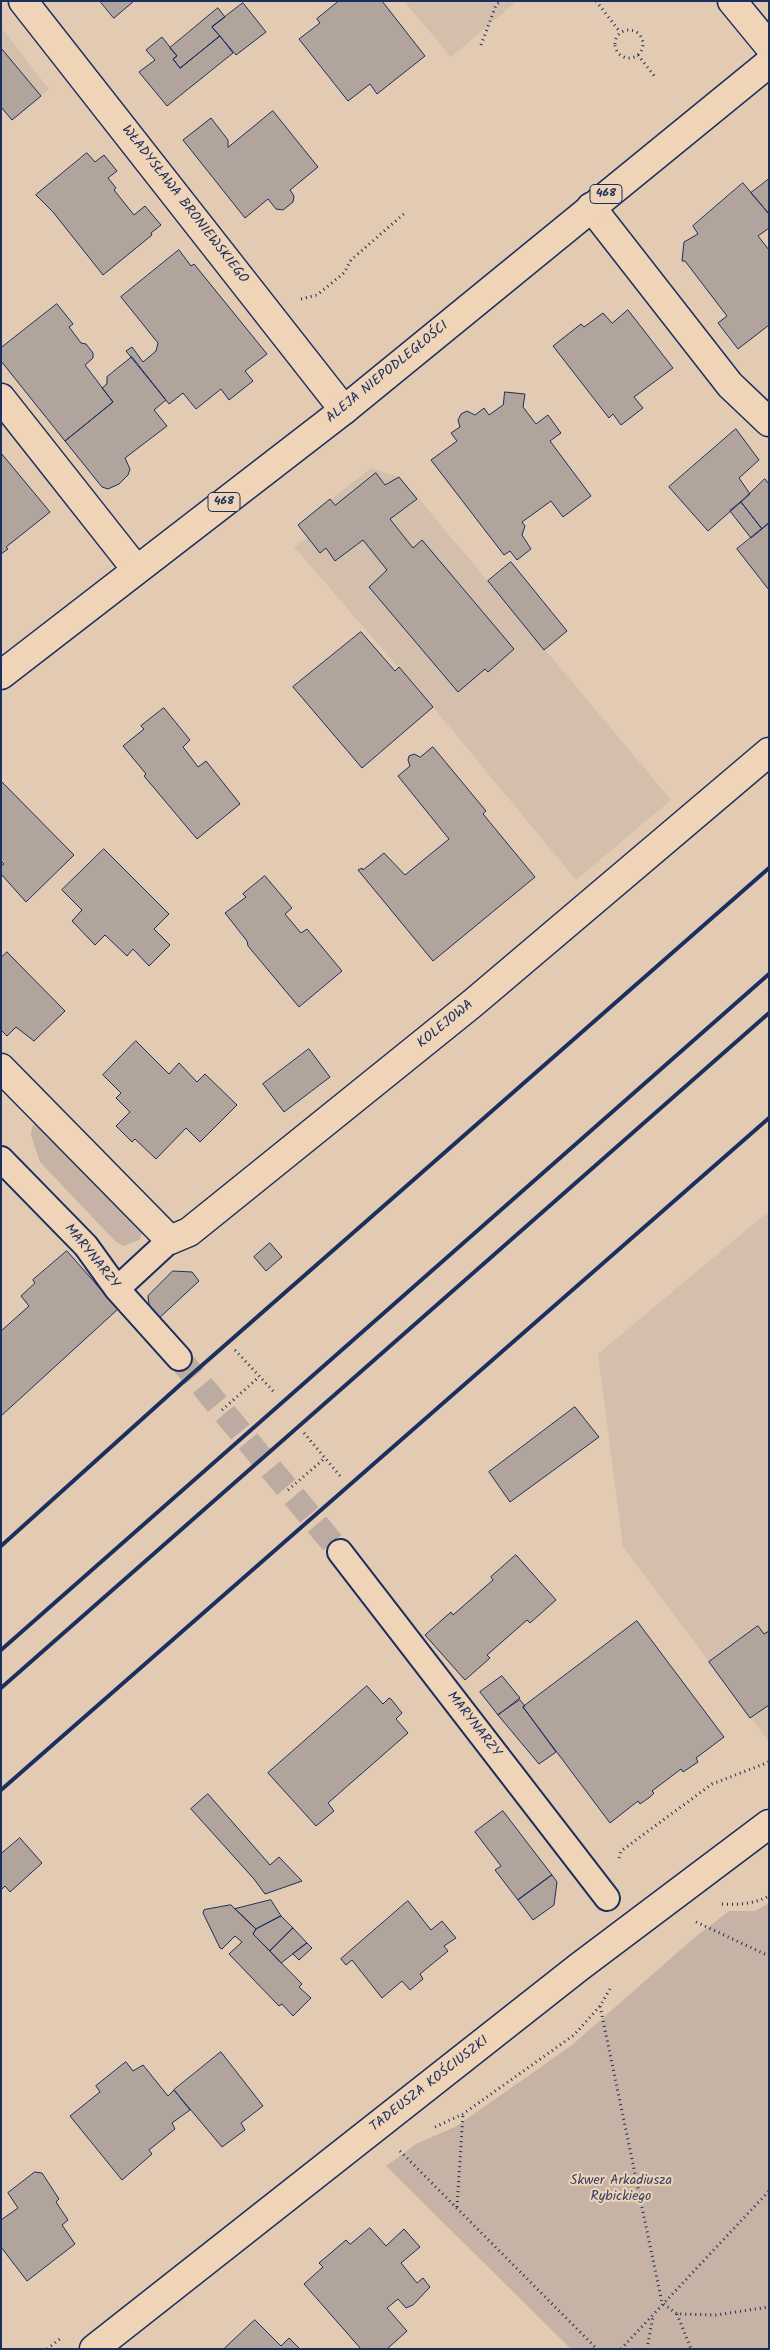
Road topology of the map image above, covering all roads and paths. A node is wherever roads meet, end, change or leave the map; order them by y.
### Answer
1 (23, 1) edge
2 (501, 1) edge
3 (596, 1) edge
4 (732, 1) edge
5 (620, 32) junction
6 (481, 46) dead end
7 (769, 46) edge
8 (638, 55) junction
9 (769, 63) edge
10 (655, 77) dead end
11 (591, 207) junction
12 (406, 212) dead end
13 (297, 300) dead end
14 (1, 398) edge
15 (344, 410) junction
16 (769, 422) edge
17 (136, 569) junction
18 (1, 675) edge
19 (769, 752) edge
20 (1, 1068) edge
21 (1, 1159) edge
22 (170, 1240) junction
23 (117, 1289) junction
24 (235, 1350) dead end
25 (179, 1358) tunnel mouth
26 (259, 1376) junction
27 (275, 1393) dead end
28 (222, 1410) dead end
29 (304, 1433) dead end
30 (325, 1458) junction
31 (341, 1477) dead end
32 (288, 1490) dead end
33 (340, 1552) tunnel mouth
34 (769, 1762) edge
35 (769, 1824) edge
36 (607, 1898) joint
37 (691, 1920) dead end
38 (769, 1956) edge
39 (613, 1984) dead end
40 (600, 2006) junction
41 (463, 2114) junction
42 (429, 2130) dead end
43 (395, 2146) dead end
44 (769, 2191) edge
45 (456, 2208) junction
46 (662, 2303) junction
47 (769, 2307) edge
48 (677, 2314) junction
49 (653, 2315) junction
50 (102, 2346) edge
51 (597, 2349) edge
52 (620, 2349) edge
53 (646, 2349) edge
54 (691, 2349) edge

1 - 15 street, WŁADYSŁAWA BRONIEWSKIEGO
2 - 6 path
3 - 5 path
4 - 7 street
5 - 8 path
5 - 8 path
8 - 10 path
9 - 11 street, ALEJA NIEPODLEGŁOŚCI / 468
11 - 15 street, ALEJA NIEPODLEGŁOŚCI / 468
11 - 16 street
12 - 13 path
14 - 17 street
15 - 17 street, ALEJA NIEPODLEGŁOŚCI / 468
17 - 18 street, ALEJA NIEPODLEGŁOŚCI / 468
19 - 22 street, KOLEJOWA
20 - 22 street
21 - 23 street, MARYNARZY
22 - 23 street, KOLEJOWA
23 - 25 street, MARYNARZY
24 - 26 path
26 - 27 path
26 - 28 path
29 - 30 path
30 - 31 path
30 - 32 path
33 - 36 street, MARYNARZY
34 - 36 path
35 - 50 street, TADEUSZA KOŚCIUSZKI
37 - 38 path
39 - 40 path
40 - 41 path
40 - 46 path
41 - 42 path
41 - 45 path
43 - 45 path
44 - 46 path
45 - 51 path
46 - 48 path
46 - 49 path
47 - 48 path
48 - 54 path
49 - 52 path
49 - 53 path

